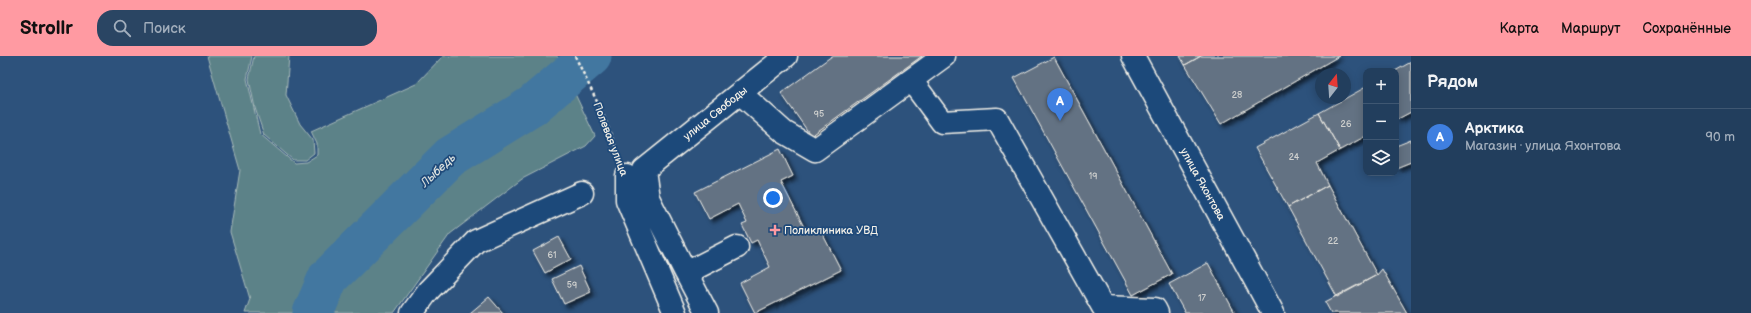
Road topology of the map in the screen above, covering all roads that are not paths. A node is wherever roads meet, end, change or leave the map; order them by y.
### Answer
1 (786, 56) edge
2 (944, 56) edge
3 (1133, 56) edge
4 (911, 80) junction
5 (740, 93) junction
6 (635, 173) junction
7 (582, 193) dead end
8 (737, 247) dead end
9 (686, 274) junction
10 (412, 313) edge
11 (675, 313) edge
12 (706, 313) edge
13 (1157, 313) edge
14 (1273, 313) edge

1 - 5 street, улица Свободы
2 - 4 street
3 - 14 street, улица Яхонтова
4 - 5 street
4 - 13 street
5 - 6 street, улица Свободы
6 - 9 street
6 - 11 street, Полевая улица
7 - 10 street
8 - 9 street
9 - 12 street

